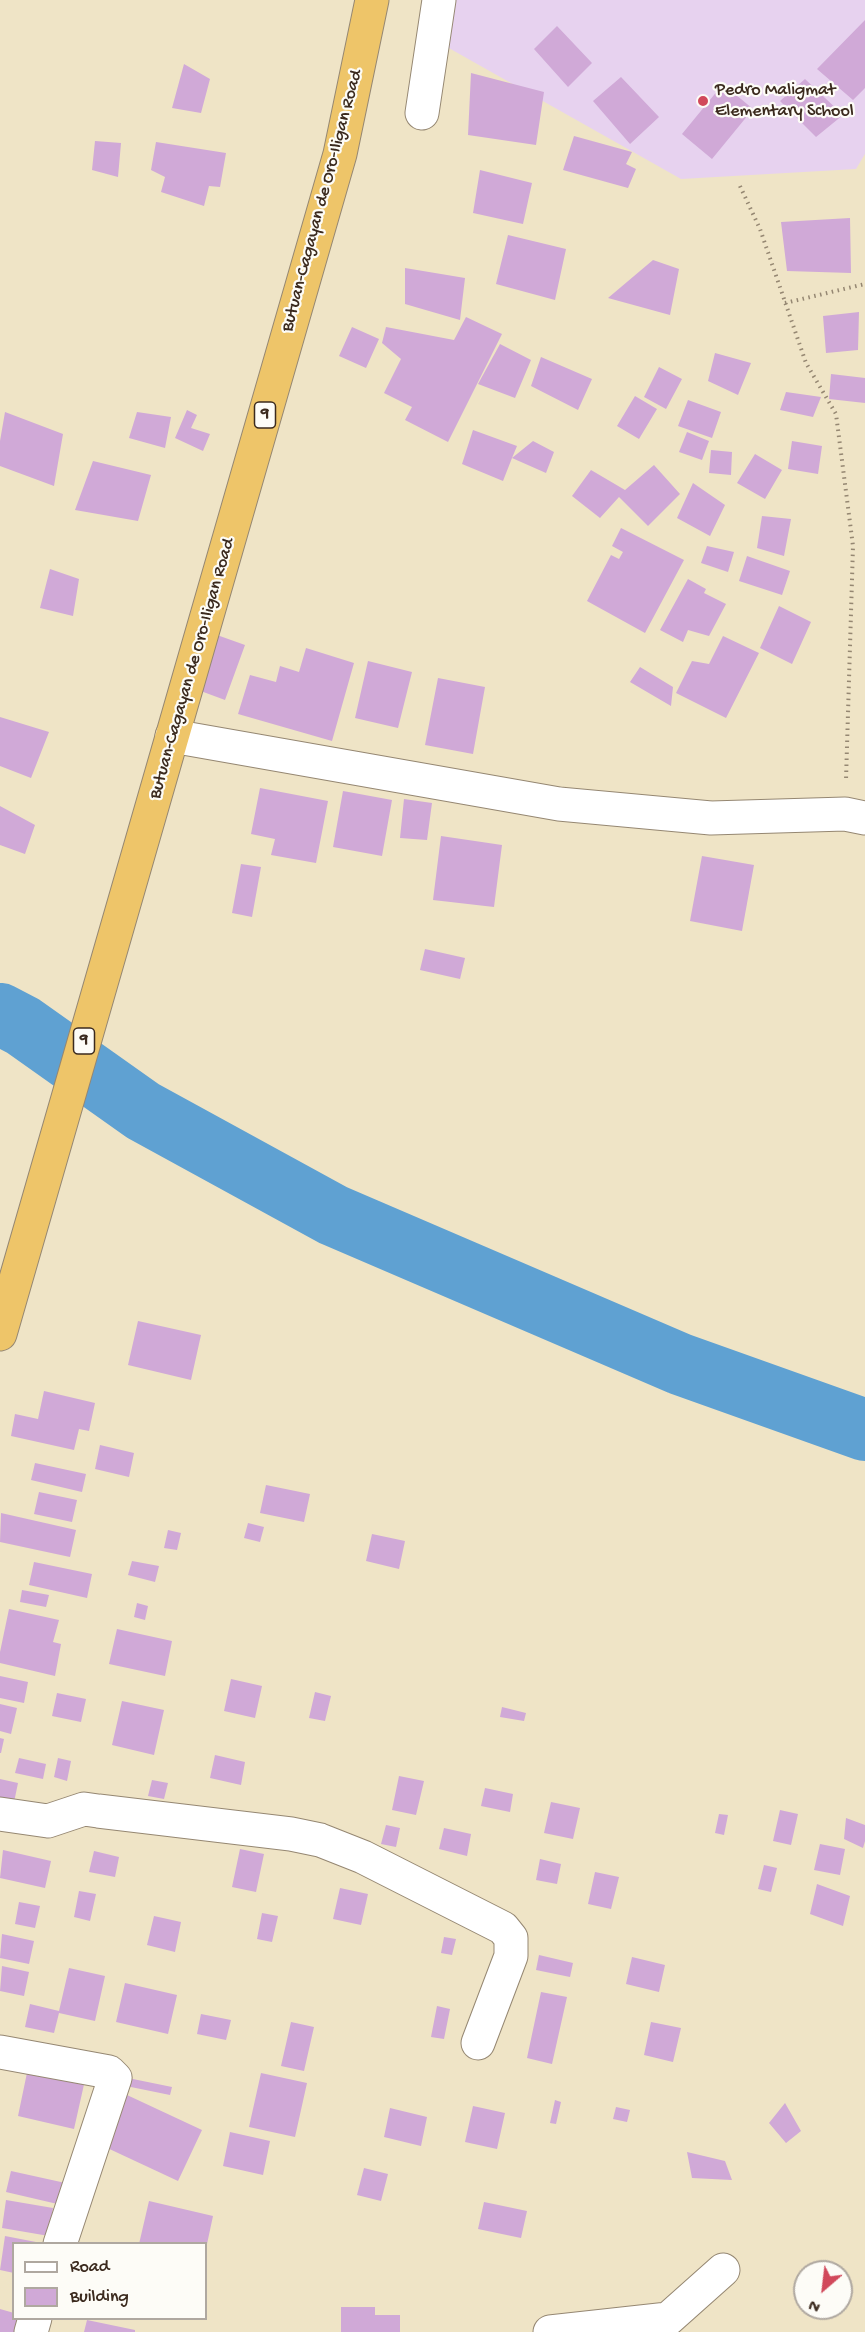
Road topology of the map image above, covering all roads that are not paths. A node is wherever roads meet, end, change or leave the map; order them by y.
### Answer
1 (372, 0) edge
2 (439, 0) edge
3 (422, 113) dead end
4 (172, 736) junction
5 (855, 816) edge
6 (0, 1334) edge
7 (0, 1814) edge
8 (478, 2043) dead end
9 (0, 2052) edge
10 (61, 2242) edge
11 (723, 2270) dead end
12 (550, 2332) edge

1 - 4 highway, Butuan-Cagayan de Oro-Iligan Road / 9
2 - 3 street
4 - 5 street
4 - 6 highway, Butuan-Cagayan de Oro-Iligan Road / 9
7 - 8 street
9 - 10 street
11 - 12 street

